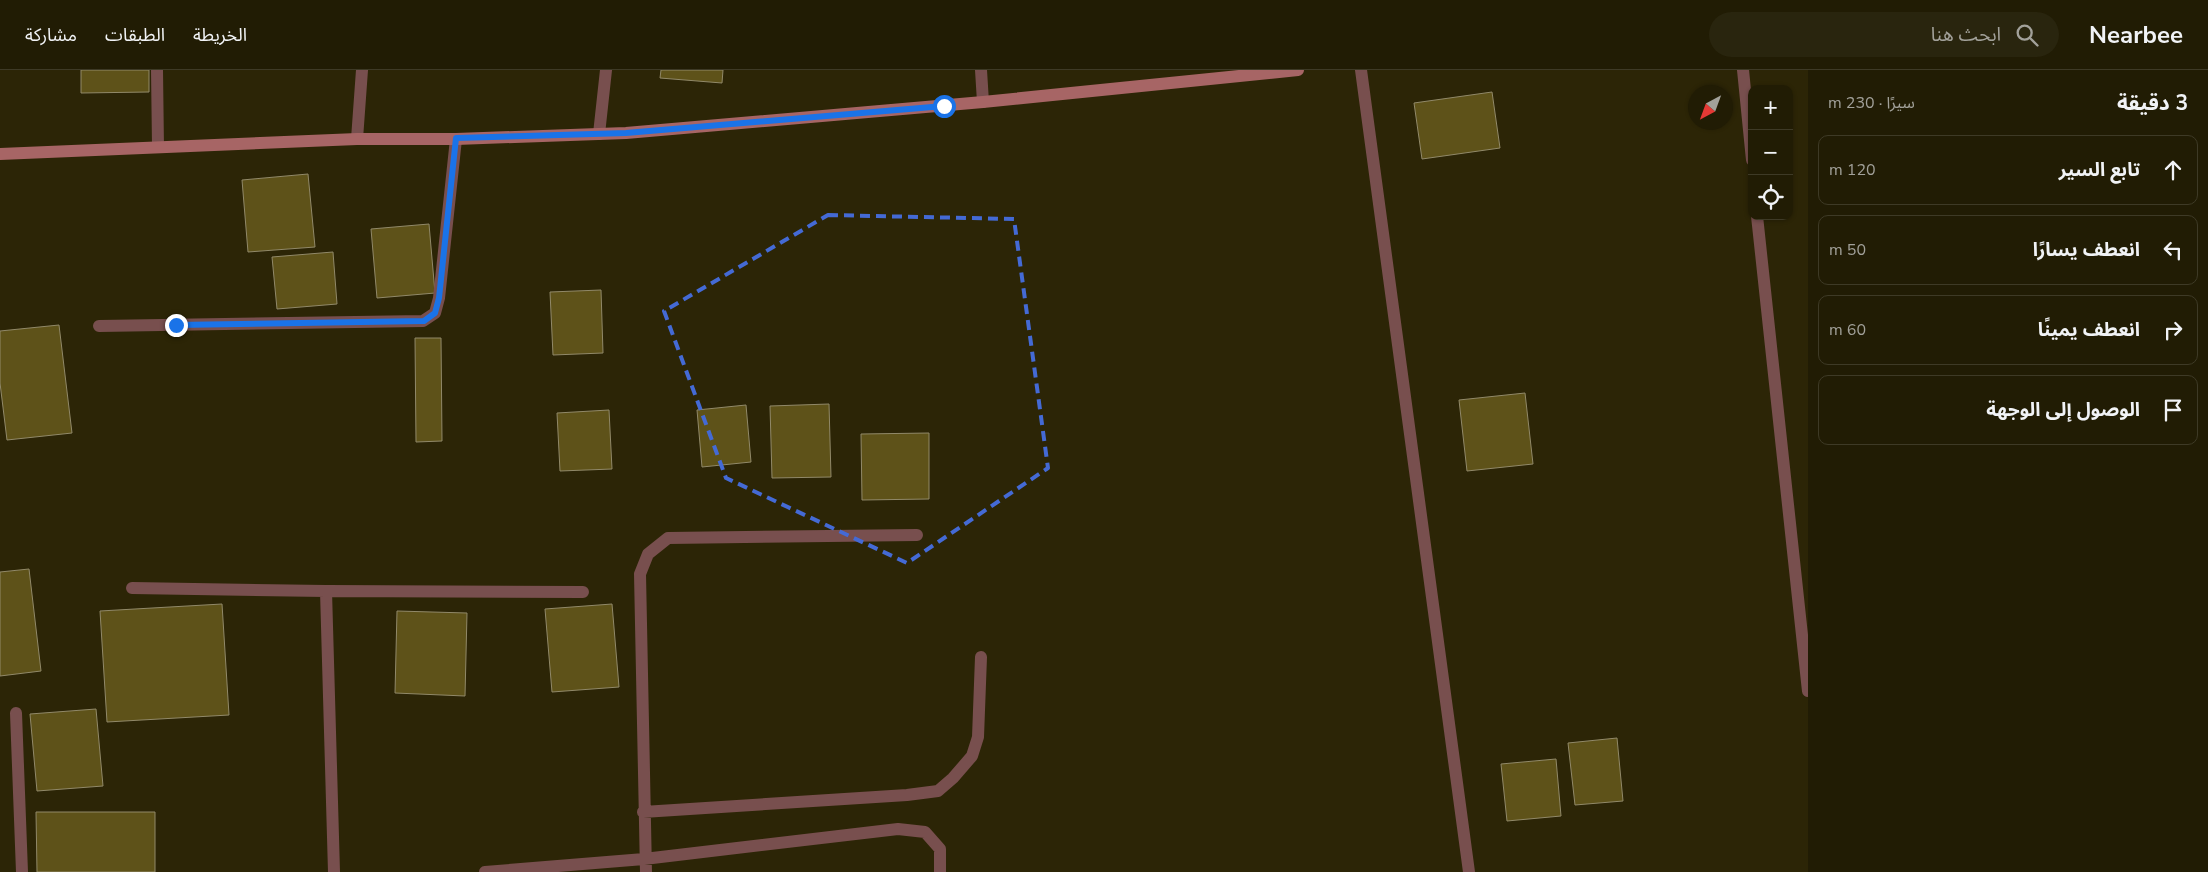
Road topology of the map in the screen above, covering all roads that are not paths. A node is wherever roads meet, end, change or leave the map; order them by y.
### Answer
1 (157, 70) edge
2 (362, 70) edge
3 (606, 70) edge
4 (981, 70) edge
5 (1298, 70) edge
6 (1361, 70) edge
7 (1743, 70) edge
8 (983, 102) junction
9 (1749, 130) edge
10 (599, 134) junction
11 (456, 138) junction
12 (357, 139) junction
13 (158, 148) junction
14 (0, 154) edge
15 (1757, 220) edge
16 (100, 326) dead end
17 (917, 535) dead end
18 (132, 588) dead end
19 (326, 591) junction
20 (583, 592) dead end
21 (981, 656) dead end
22 (1808, 691) edge
23 (16, 713) dead end
24 (643, 812) junction
25 (644, 859) junction
26 (22, 872) edge
27 (334, 872) edge
28 (485, 872) edge
29 (646, 872) edge
30 (940, 872) edge
31 (1468, 872) edge

1 - 13 street
2 - 12 street
3 - 10 street
4 - 8 street
5 - 8 street
6 - 31 street
7 - 9 street
8 - 10 street
10 - 11 street
11 - 12 street
11 - 16 street
12 - 13 street
13 - 14 street
15 - 22 street
17 - 24 street
18 - 19 street
19 - 20 street
19 - 27 street
21 - 24 street
23 - 26 street
24 - 25 street
25 - 28 street
25 - 29 street
25 - 30 street

